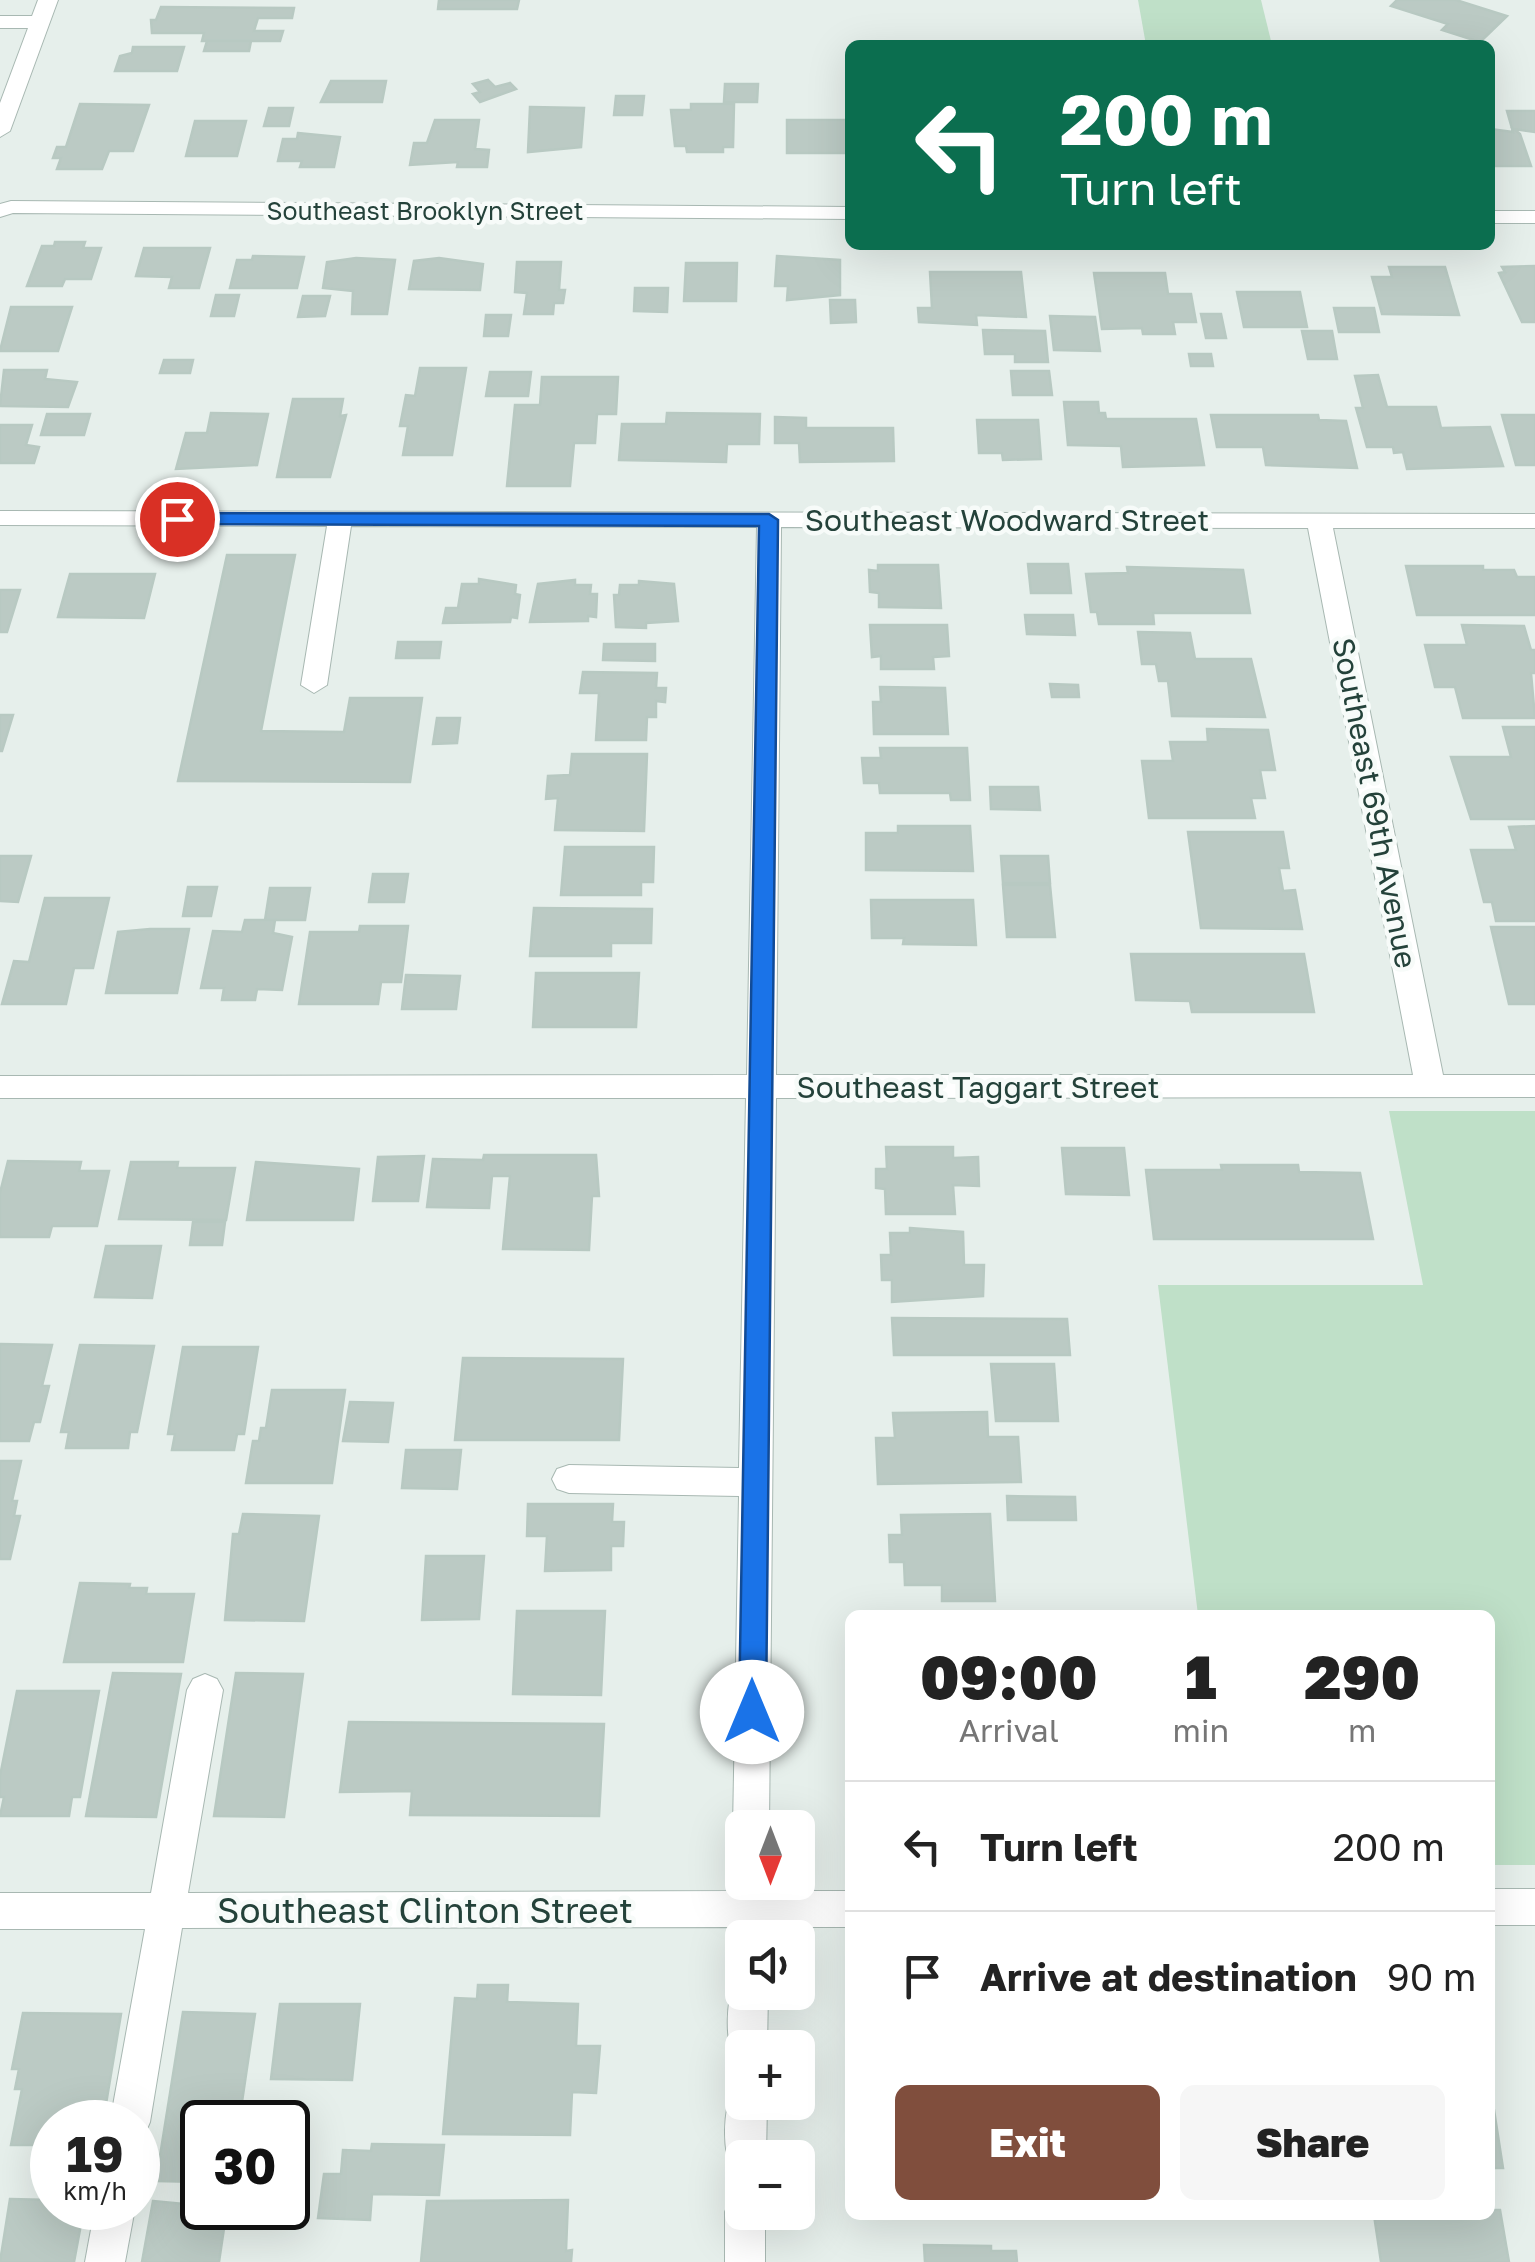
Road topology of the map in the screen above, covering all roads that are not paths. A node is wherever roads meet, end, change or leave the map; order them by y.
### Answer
1 (48, 0) edge
2 (0, 22) edge
3 (40, 22) junction
4 (0, 130) edge
5 (0, 211) edge
6 (845, 213) edge
7 (1495, 217) edge
8 (1535, 218) edge
9 (0, 518) edge
10 (340, 519) junction
11 (769, 520) junction
12 (1320, 520) junction
13 (1535, 521) edge
14 (314, 685) dead end
15 (1430, 1086) junction
16 (1535, 1086) edge
17 (0, 1087) edge
18 (759, 1088) junction
19 (569, 1479) dead end
20 (754, 1482) junction
21 (205, 1690) dead end
22 (751, 1810) edge
23 (1495, 1907) edge
24 (1535, 1907) edge
25 (845, 1909) edge
26 (167, 1910) junction
27 (750, 1910) edge
28 (0, 1911) edge
29 (134, 2100) edge
30 (111, 2230) edge
31 (745, 2230) edge
32 (105, 2262) edge
33 (744, 2262) edge

1 - 3 street
2 - 3 street
3 - 4 street
5 - 6 street, Southeast Brooklyn Street
7 - 8 street
9 - 10 street, Southeast Woodward Street
10 - 11 street, Southeast Woodward Street
10 - 14 street
11 - 12 street, Southeast Woodward Street
11 - 18 street
12 - 13 street, Southeast Woodward Street
12 - 15 street, Southeast 69th Avenue
15 - 16 street, Southeast Taggart Street
15 - 18 street, Southeast Taggart Street
17 - 18 street, Southeast Taggart Street
18 - 20 street
19 - 20 street
20 - 22 street
21 - 26 street
23 - 24 street
25 - 27 street, Southeast Clinton Street
26 - 27 street, Southeast Clinton Street
26 - 28 street, Southeast Clinton Street
26 - 29 street
30 - 32 street
31 - 33 street

